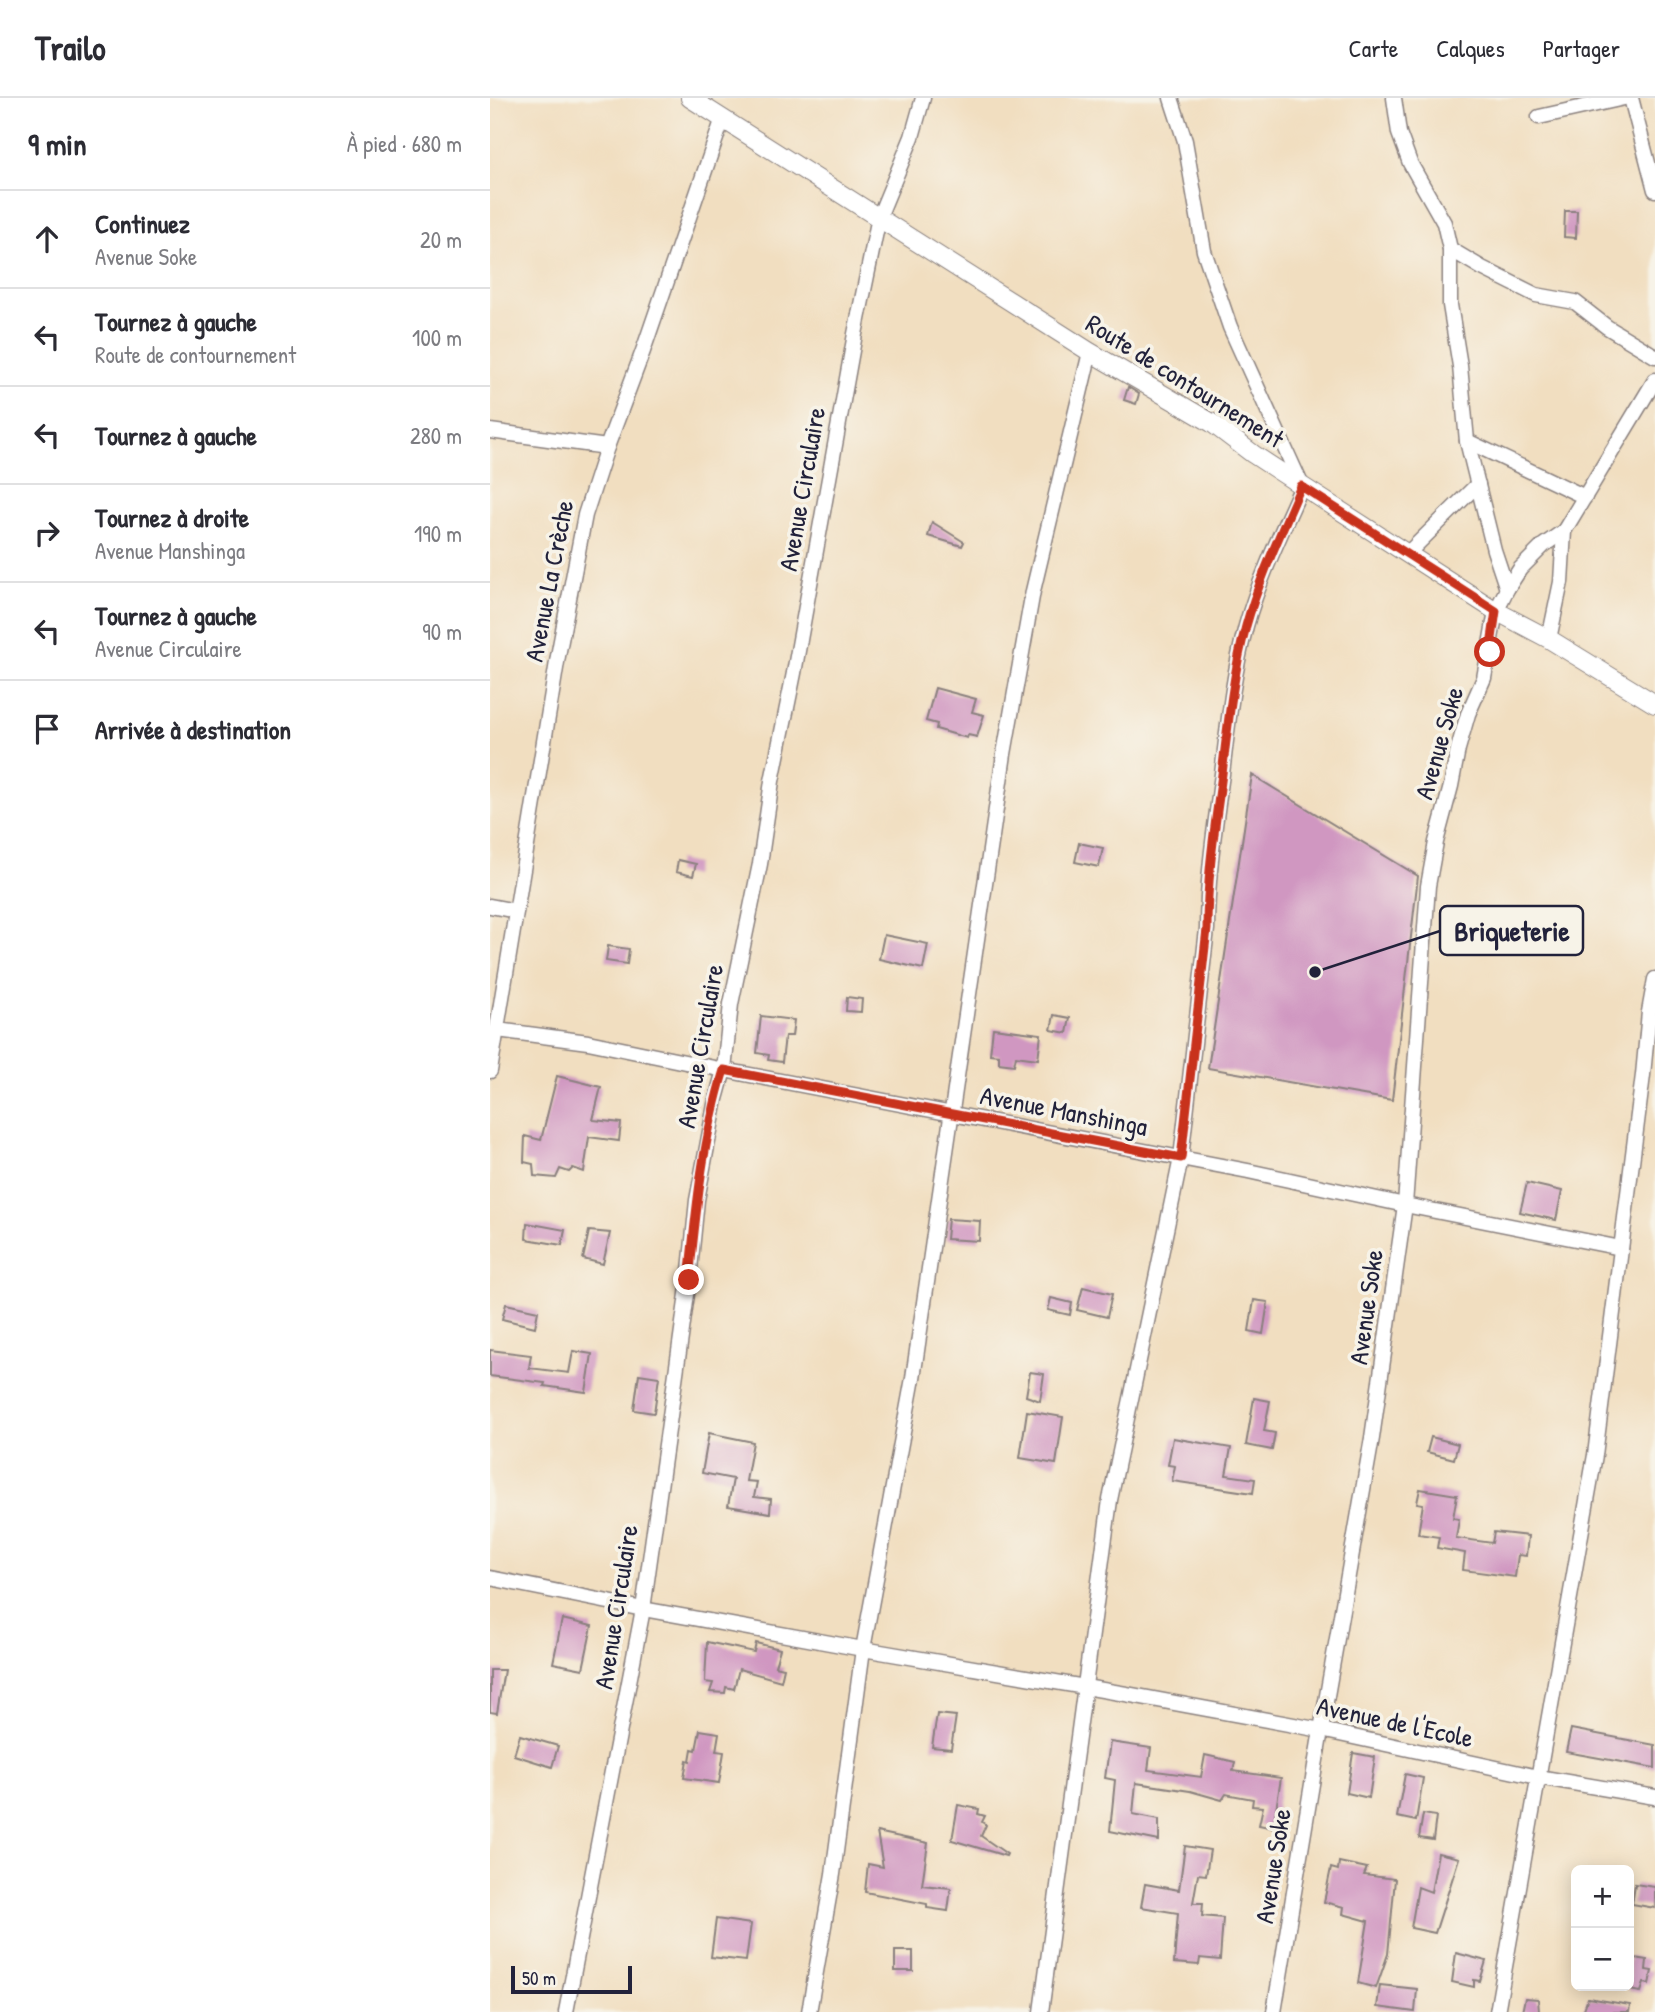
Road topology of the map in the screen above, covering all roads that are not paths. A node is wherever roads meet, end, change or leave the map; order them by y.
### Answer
1 (690, 98) edge
2 (923, 98) edge
3 (1171, 98) edge
4 (1394, 98) edge
5 (1624, 98) edge
6 (1630, 98) edge
7 (1539, 117) dead end
8 (723, 118) junction
9 (1655, 190) edge
10 (879, 216) junction
11 (1450, 248) junction
12 (1090, 352) junction
13 (1655, 356) edge
14 (1655, 380) edge
15 (490, 431) edge
16 (1468, 441) junction
17 (607, 447) junction
18 (1478, 484) junction
19 (1301, 486) junction
20 (1585, 497) junction
21 (1564, 531) junction
22 (1406, 554) junction
23 (1507, 589) junction
24 (1496, 611) junction
25 (1549, 639) junction
26 (1655, 704) edge
27 (490, 906) edge
28 (516, 911) junction
29 (1655, 979) edge
30 (1652, 1014) edge
31 (496, 1030) junction
32 (724, 1070) junction
33 (490, 1072) edge
34 (952, 1114) junction
35 (1181, 1158) junction
36 (1405, 1205) junction
37 (1622, 1248) junction
38 (490, 1578) edge
39 (643, 1609) junction
40 (863, 1649) junction
41 (1086, 1687) junction
42 (1321, 1730) junction
43 (1538, 1777) junction
44 (1655, 1797) edge
45 (566, 2012) edge
46 (809, 2012) edge
47 (1041, 2012) edge
48 (1274, 2012) edge
49 (1497, 2012) edge

1 - 8 street, Route de contournement
2 - 10 street, Avenue Circulaire
3 - 19 street
4 - 11 street
5 - 7 street
6 - 9 street
8 - 10 street, Route de contournement
8 - 17 street, Avenue La Crèche
10 - 12 street, Route de contournement
10 - 32 street, Avenue Circulaire
11 - 13 street
11 - 16 street
12 - 19 street, Route de contournement
12 - 34 street
14 - 20 street
15 - 17 street
16 - 18 street
16 - 20 street
17 - 28 street, Avenue La Crèche
18 - 22 street
18 - 23 street
19 - 22 street, Route de contournement
19 - 35 street
20 - 21 street
21 - 23 street, Avenue Soke
21 - 25 street
22 - 24 street, Route de contournement
23 - 24 street, Avenue Soke
24 - 25 street, Route de contournement
24 - 36 street, Avenue Soke
25 - 26 street, Route de contournement
27 - 28 street
28 - 31 street, Avenue La Crèche
29 - 30 street
30 - 37 street
31 - 32 street, Avenue Manshinga
31 - 33 street, Avenue La Crèche
32 - 34 street, Avenue Manshinga
32 - 39 street, Avenue Circulaire
34 - 35 street, Avenue Manshinga
34 - 40 street
35 - 36 street, Avenue Manshinga
35 - 41 street
36 - 37 street, Avenue Manshinga
36 - 42 street, Avenue Soke
37 - 43 street
38 - 39 street, Avenue de l'Ecole
39 - 40 street, Avenue de l'Ecole
39 - 45 street, Avenue Circulaire
40 - 41 street, Avenue de l'Ecole
40 - 46 street
41 - 42 street, Avenue de l'Ecole
41 - 47 street
42 - 43 street, Avenue de l'Ecole
42 - 48 street, Avenue Soke
43 - 44 street, Avenue de l'Ecole
43 - 49 street

